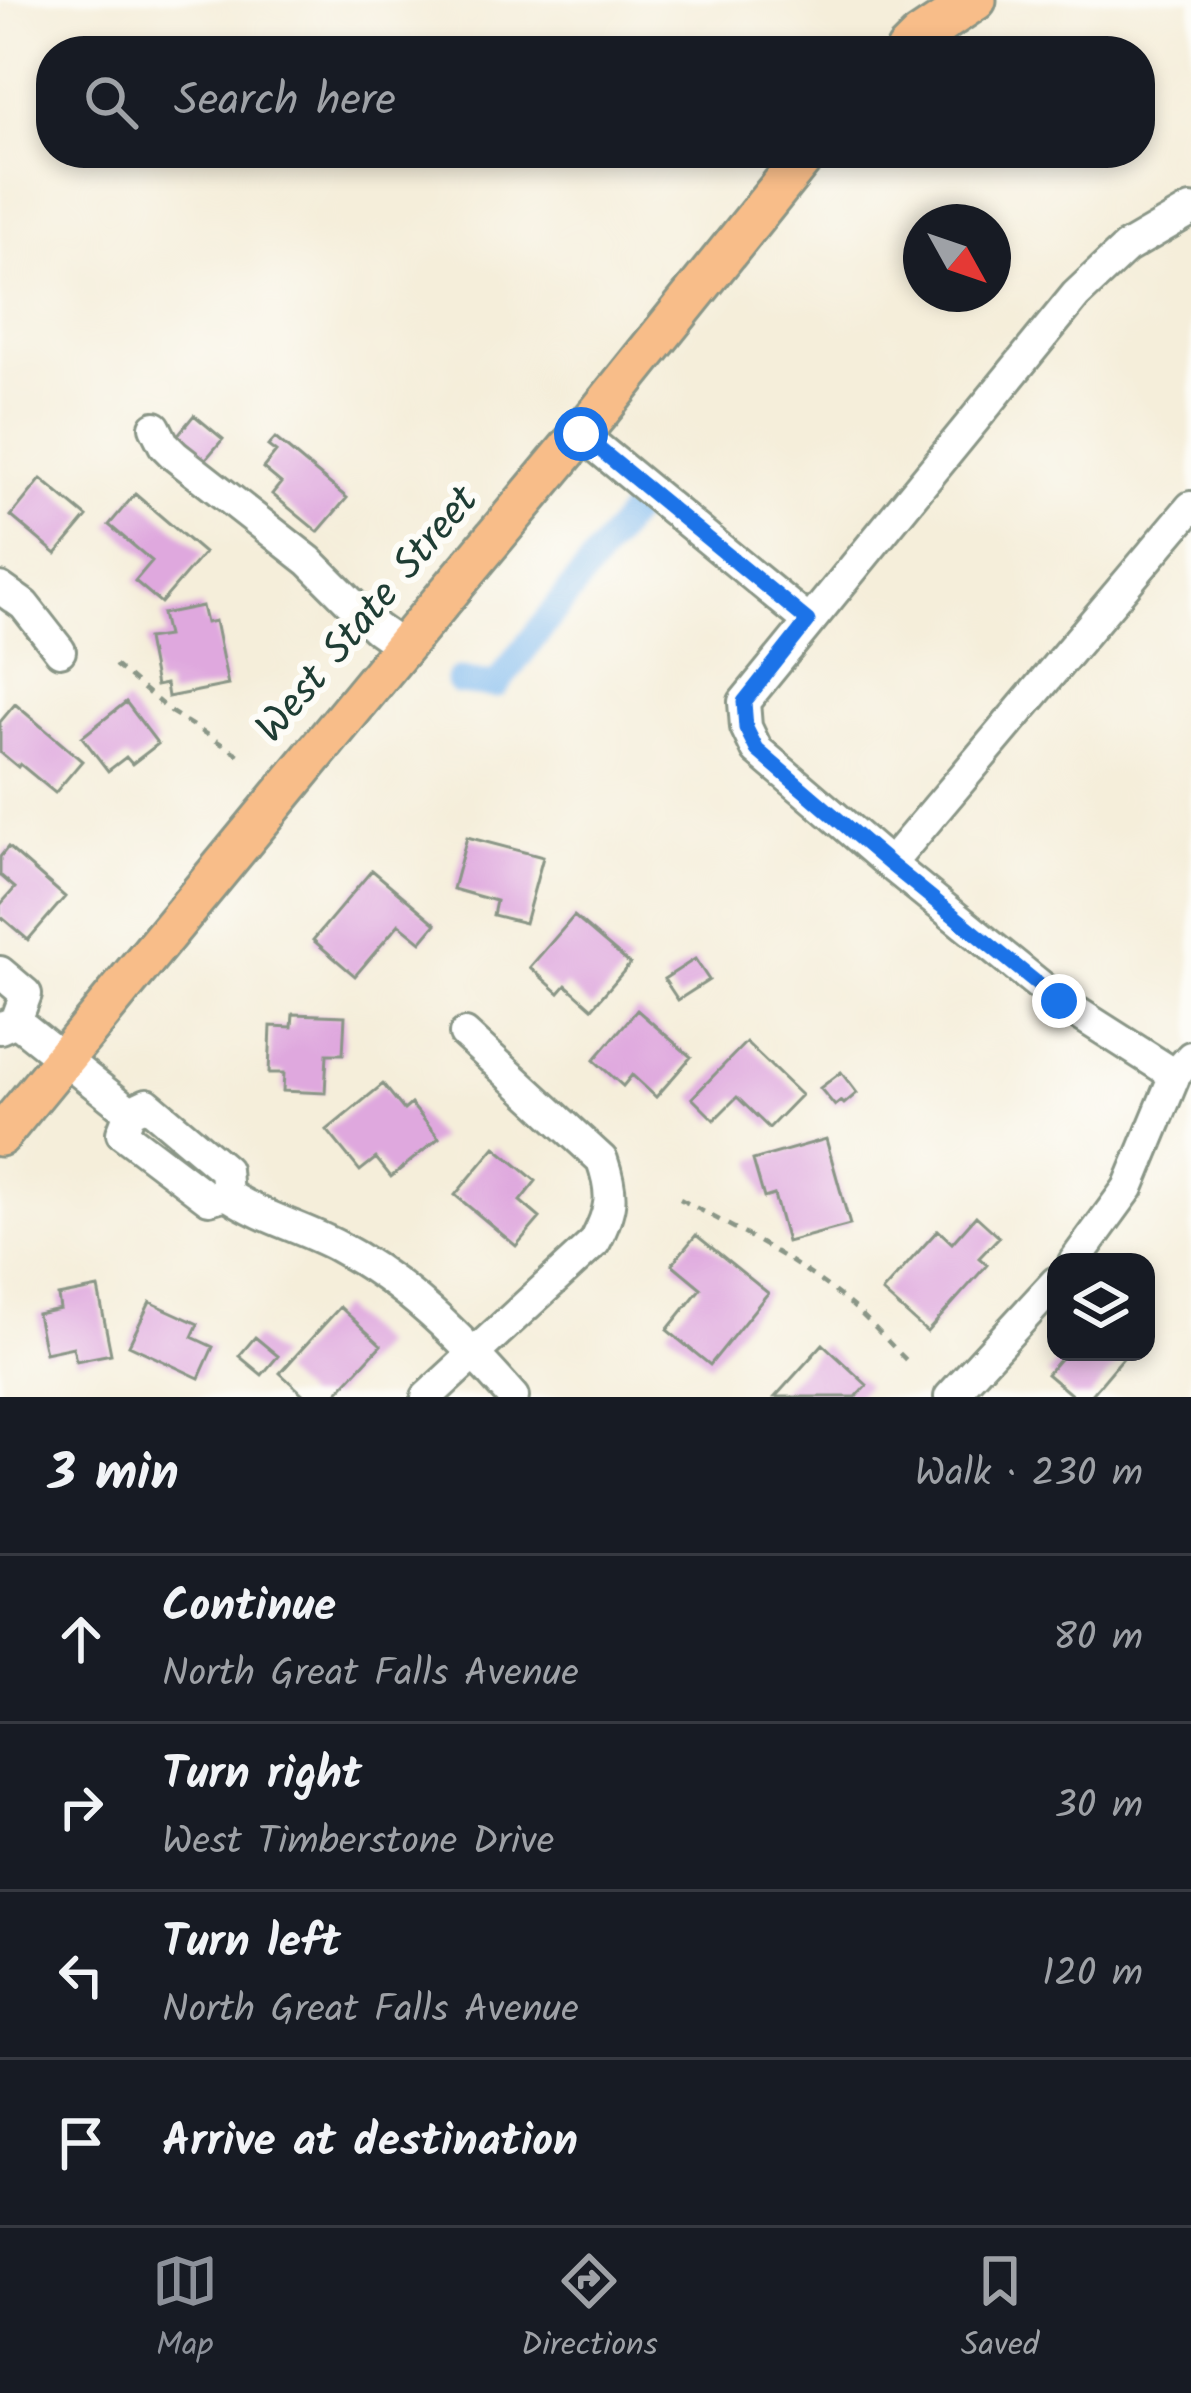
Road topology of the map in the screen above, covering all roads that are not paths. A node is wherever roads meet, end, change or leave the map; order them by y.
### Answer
1 (976, 0) edge
2 (922, 36) edge
3 (795, 168) edge
4 (1191, 210) edge
5 (155, 427) dead end
6 (581, 434) junction
7 (1191, 507) edge
8 (0, 588) edge
9 (808, 621) junction
10 (403, 646) junction
11 (60, 651) dead end
12 (890, 864) junction
13 (0, 972) edge
14 (8, 1024) edge
15 (465, 1034) dead end
16 (64, 1060) junction
17 (1183, 1066) edge
18 (0, 1136) edge
19 (1081, 1253) edge
20 (1047, 1292) edge
21 (473, 1352) junction
22 (427, 1397) edge
23 (513, 1397) edge
24 (950, 1397) edge

1 - 2 main road
3 - 6 main road, West State Street
4 - 9 street
5 - 10 street
6 - 9 street
6 - 10 main road, West State Street
7 - 12 street
8 - 11 street
9 - 12 street
10 - 16 main road, West State Street
12 - 17 street
13 - 14 street
14 - 16 street
15 - 21 street
16 - 18 main road, West State Street
16 - 21 street
17 - 19 street
20 - 24 street
21 - 22 street
21 - 23 street

